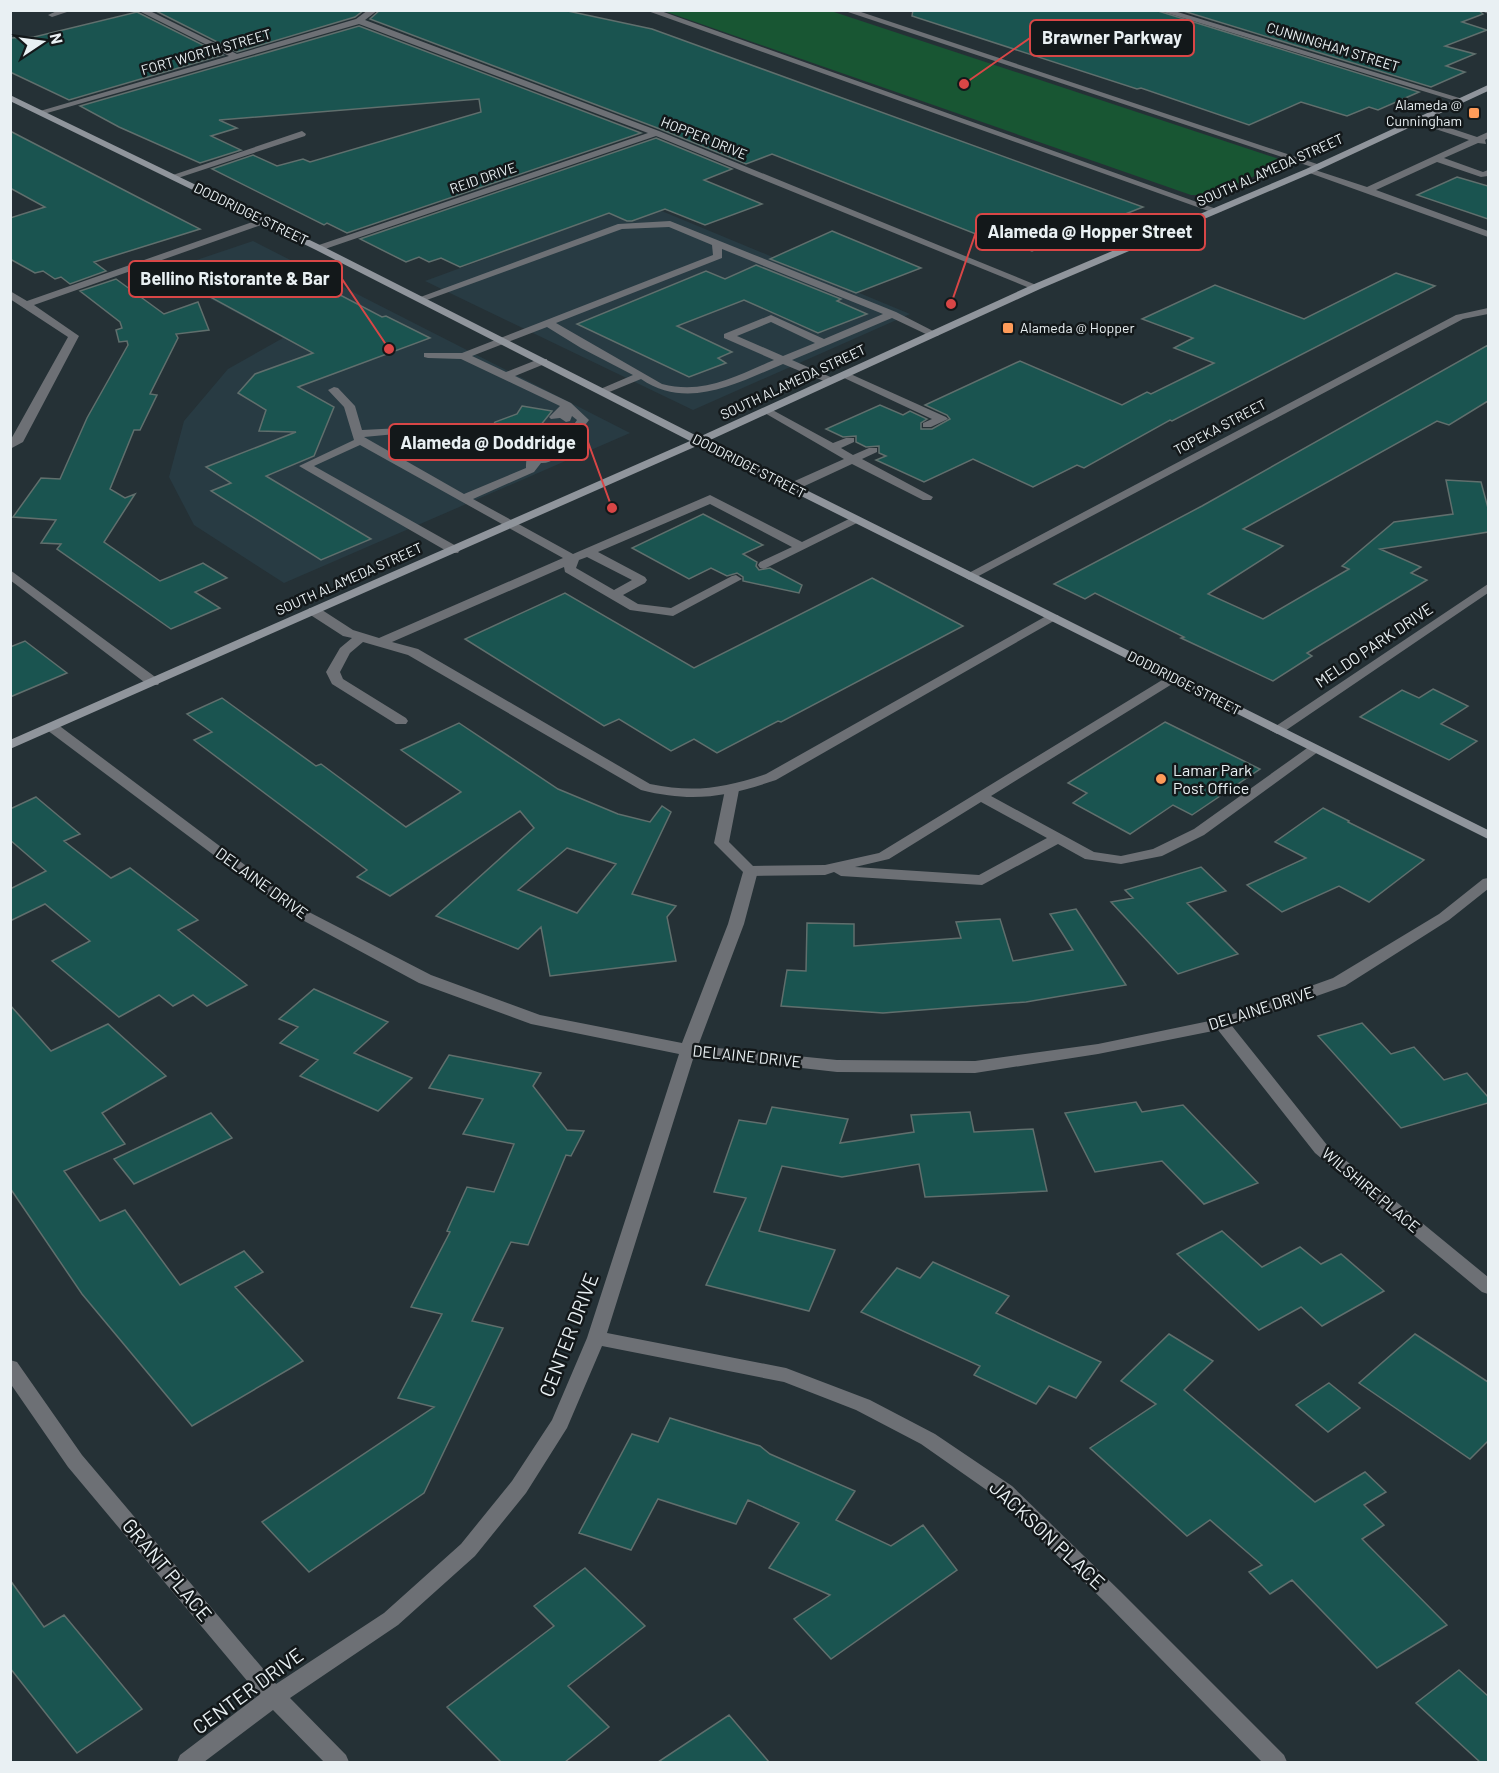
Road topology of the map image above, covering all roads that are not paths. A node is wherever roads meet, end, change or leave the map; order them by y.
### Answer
1 (69, 10) edge
2 (141, 10) edge
3 (374, 10) edge
4 (846, 10) edge
5 (1161, 10) edge
6 (1484, 10) edge
7 (649, 11) edge
8 (1488, 12) edge
9 (52, 15) dead end
10 (359, 21) junction
11 (237, 57) junction
12 (1488, 88) edge
13 (10, 96) edge
14 (1462, 100) junction
15 (43, 113) junction
16 (1417, 120) junction
17 (656, 133) junction
18 (302, 134) dead end
19 (1488, 135) edge
20 (1478, 140) junction
21 (1488, 144) edge
22 (1437, 159) junction
23 (1313, 169) junction
24 (1488, 173) edge
25 (175, 176) junction
26 (1368, 190) junction
27 (1217, 211) junction
28 (264, 221) junction
29 (1488, 234) edge
30 (717, 243) junction
31 (319, 248) junction
32 (1036, 287) junction
33 (10, 294) edge
34 (420, 299) junction
35 (28, 304) junction
36 (1488, 310) edge
37 (892, 314) junction
38 (549, 323) junction
39 (934, 334) junction
40 (502, 341) junction
41 (824, 343) junction
42 (428, 355) dead end
43 (463, 356) junction
44 (784, 360) junction
45 (543, 362) junction
46 (642, 375) junction
47 (846, 375) junction
48 (507, 376) junction
49 (831, 381) junction
50 (334, 390) dead end
51 (602, 392) junction
52 (898, 399) junction
53 (567, 405) junction
54 (883, 406) dead end
55 (918, 408) junction
56 (767, 410) junction
57 (904, 415) dead end
58 (561, 418) dead end
59 (927, 425) dead end
60 (417, 429) dead end
61 (829, 430) dead end
62 (543, 434) dead end
63 (555, 436) dead end
64 (813, 437) junction
65 (359, 438) junction
66 (850, 440) dead end
67 (699, 441) junction
68 (10, 446) edge
69 (832, 448) junction
70 (873, 450) dead end
71 (852, 459) junction
72 (530, 471) junction
73 (792, 487) junction
74 (927, 497) dead end
75 (465, 498) junction
76 (857, 520) junction
77 (512, 524) junction
78 (802, 547) junction
79 (453, 550) junction
80 (588, 552) junction
81 (573, 559) junction
82 (764, 566) dead end
83 (10, 574) edge
84 (969, 576) junction
85 (736, 579) dead end
86 (1488, 588) edge
87 (614, 595) junction
88 (314, 611) junction
89 (1053, 618) junction
90 (361, 637) junction
91 (380, 642) junction
92 (1172, 678) junction
93 (153, 682) junction
94 (401, 721) dead end
95 (52, 727) junction
96 (1277, 730) junction
97 (10, 745) edge
98 (1315, 749) junction
99 (732, 790) junction
100 (981, 796) junction
101 (1488, 835) edge
102 (1058, 838) junction
103 (825, 870) junction
104 (751, 871) junction
105 (1488, 882) edge
106 (1222, 1024) junction
107 (688, 1050) junction
108 (1488, 1287) edge
109 (596, 1338) junction
110 (10, 1367) edge
111 (274, 1697) junction
112 (188, 1762) edge
113 (338, 1762) edge
114 (1276, 1762) edge

1 - 9 street
2 - 11 street
3 - 10 street, FORT WORTH STREET
4 - 23 street
5 - 14 street, CUNNINGHAM STREET
6 - 8 street
7 - 27 street
10 - 11 street, FORT WORTH STREET
10 - 17 street, HOPPER DRIVE
11 - 15 street, FORT WORTH STREET
12 - 14 main road, SOUTH ALAMEDA STREET
13 - 15 main road, DODDRIDGE STREET
14 - 16 main road, SOUTH ALAMEDA STREET
15 - 25 main road, DODDRIDGE STREET
16 - 20 street
16 - 23 main road, SOUTH ALAMEDA STREET
17 - 31 street, REID DRIVE
17 - 32 street, HOPPER DRIVE
18 - 25 street
19 - 20 street
20 - 21 street
20 - 22 street
22 - 24 street
22 - 26 street
23 - 26 street
23 - 27 main road, SOUTH ALAMEDA STREET
25 - 28 main road, DODDRIDGE STREET
26 - 29 street
27 - 32 main road, SOUTH ALAMEDA STREET
28 - 31 main road, DODDRIDGE STREET
28 - 35 street
30 - 34 street
30 - 37 street
30 - 38 street
31 - 34 main road, DODDRIDGE STREET
32 - 39 main road, SOUTH ALAMEDA STREET
33 - 35 street
34 - 40 main road, DODDRIDGE STREET
35 - 68 street
36 - 84 street, TOPEKA STREET
37 - 39 street
37 - 41 street
38 - 40 street
38 - 46 street
39 - 47 main road, SOUTH ALAMEDA STREET
40 - 43 street
40 - 45 main road, DODDRIDGE STREET
41 - 44 street
41 - 44 street
42 - 43 street
43 - 48 street
44 - 46 street
44 - 49 street
45 - 48 street
45 - 51 main road, DODDRIDGE STREET
46 - 51 street
47 - 49 main road, SOUTH ALAMEDA STREET
47 - 52 street
48 - 53 street
49 - 56 main road, SOUTH ALAMEDA STREET
50 - 65 street
51 - 67 main road, DODDRIDGE STREET
52 - 54 street
52 - 55 street
53 - 58 street
53 - 72 street
55 - 57 street
55 - 59 street
56 - 64 street
56 - 67 main road, SOUTH ALAMEDA STREET
60 - 65 street
61 - 64 street
62 - 72 street
63 - 72 street
64 - 69 street
65 - 75 street
65 - 79 street
66 - 69 street
67 - 73 main road, DODDRIDGE STREET
67 - 77 main road, SOUTH ALAMEDA STREET
69 - 71 street
70 - 71 street
71 - 73 street
71 - 74 street
72 - 75 street
73 - 76 main road, DODDRIDGE STREET
75 - 77 street
76 - 78 street
76 - 84 main road, DODDRIDGE STREET
77 - 79 main road, SOUTH ALAMEDA STREET
77 - 81 street
78 - 80 street
78 - 82 street
79 - 88 main road, SOUTH ALAMEDA STREET
80 - 81 street
80 - 87 street
81 - 87 street
81 - 91 street
83 - 93 street
84 - 89 main road, DODDRIDGE STREET
85 - 87 street
86 - 96 street, MELDO PARK DRIVE
88 - 90 street
88 - 93 main road, SOUTH ALAMEDA STREET
89 - 92 main road, DODDRIDGE STREET
89 - 99 street
90 - 91 street
90 - 94 street
91 - 99 street
92 - 96 main road, DODDRIDGE STREET
92 - 100 street
93 - 95 main road, SOUTH ALAMEDA STREET
95 - 97 main road, SOUTH ALAMEDA STREET
95 - 107 street, DELAINE DRIVE
96 - 98 main road, DODDRIDGE STREET
98 - 101 main road, DODDRIDGE STREET
98 - 102 street
99 - 104 street
100 - 102 street
100 - 103 street
102 - 103 street
103 - 104 street
104 - 107 street, CENTER DRIVE
105 - 106 street, DELAINE DRIVE
106 - 107 street, DELAINE DRIVE
106 - 108 street, WILSHIRE PLACE
107 - 109 street, CENTER DRIVE
109 - 111 street, CENTER DRIVE
109 - 114 street, JACKSON PLACE
110 - 111 street, GRANT PLACE
111 - 112 street, CENTER DRIVE
111 - 113 street, GRANT PLACE

